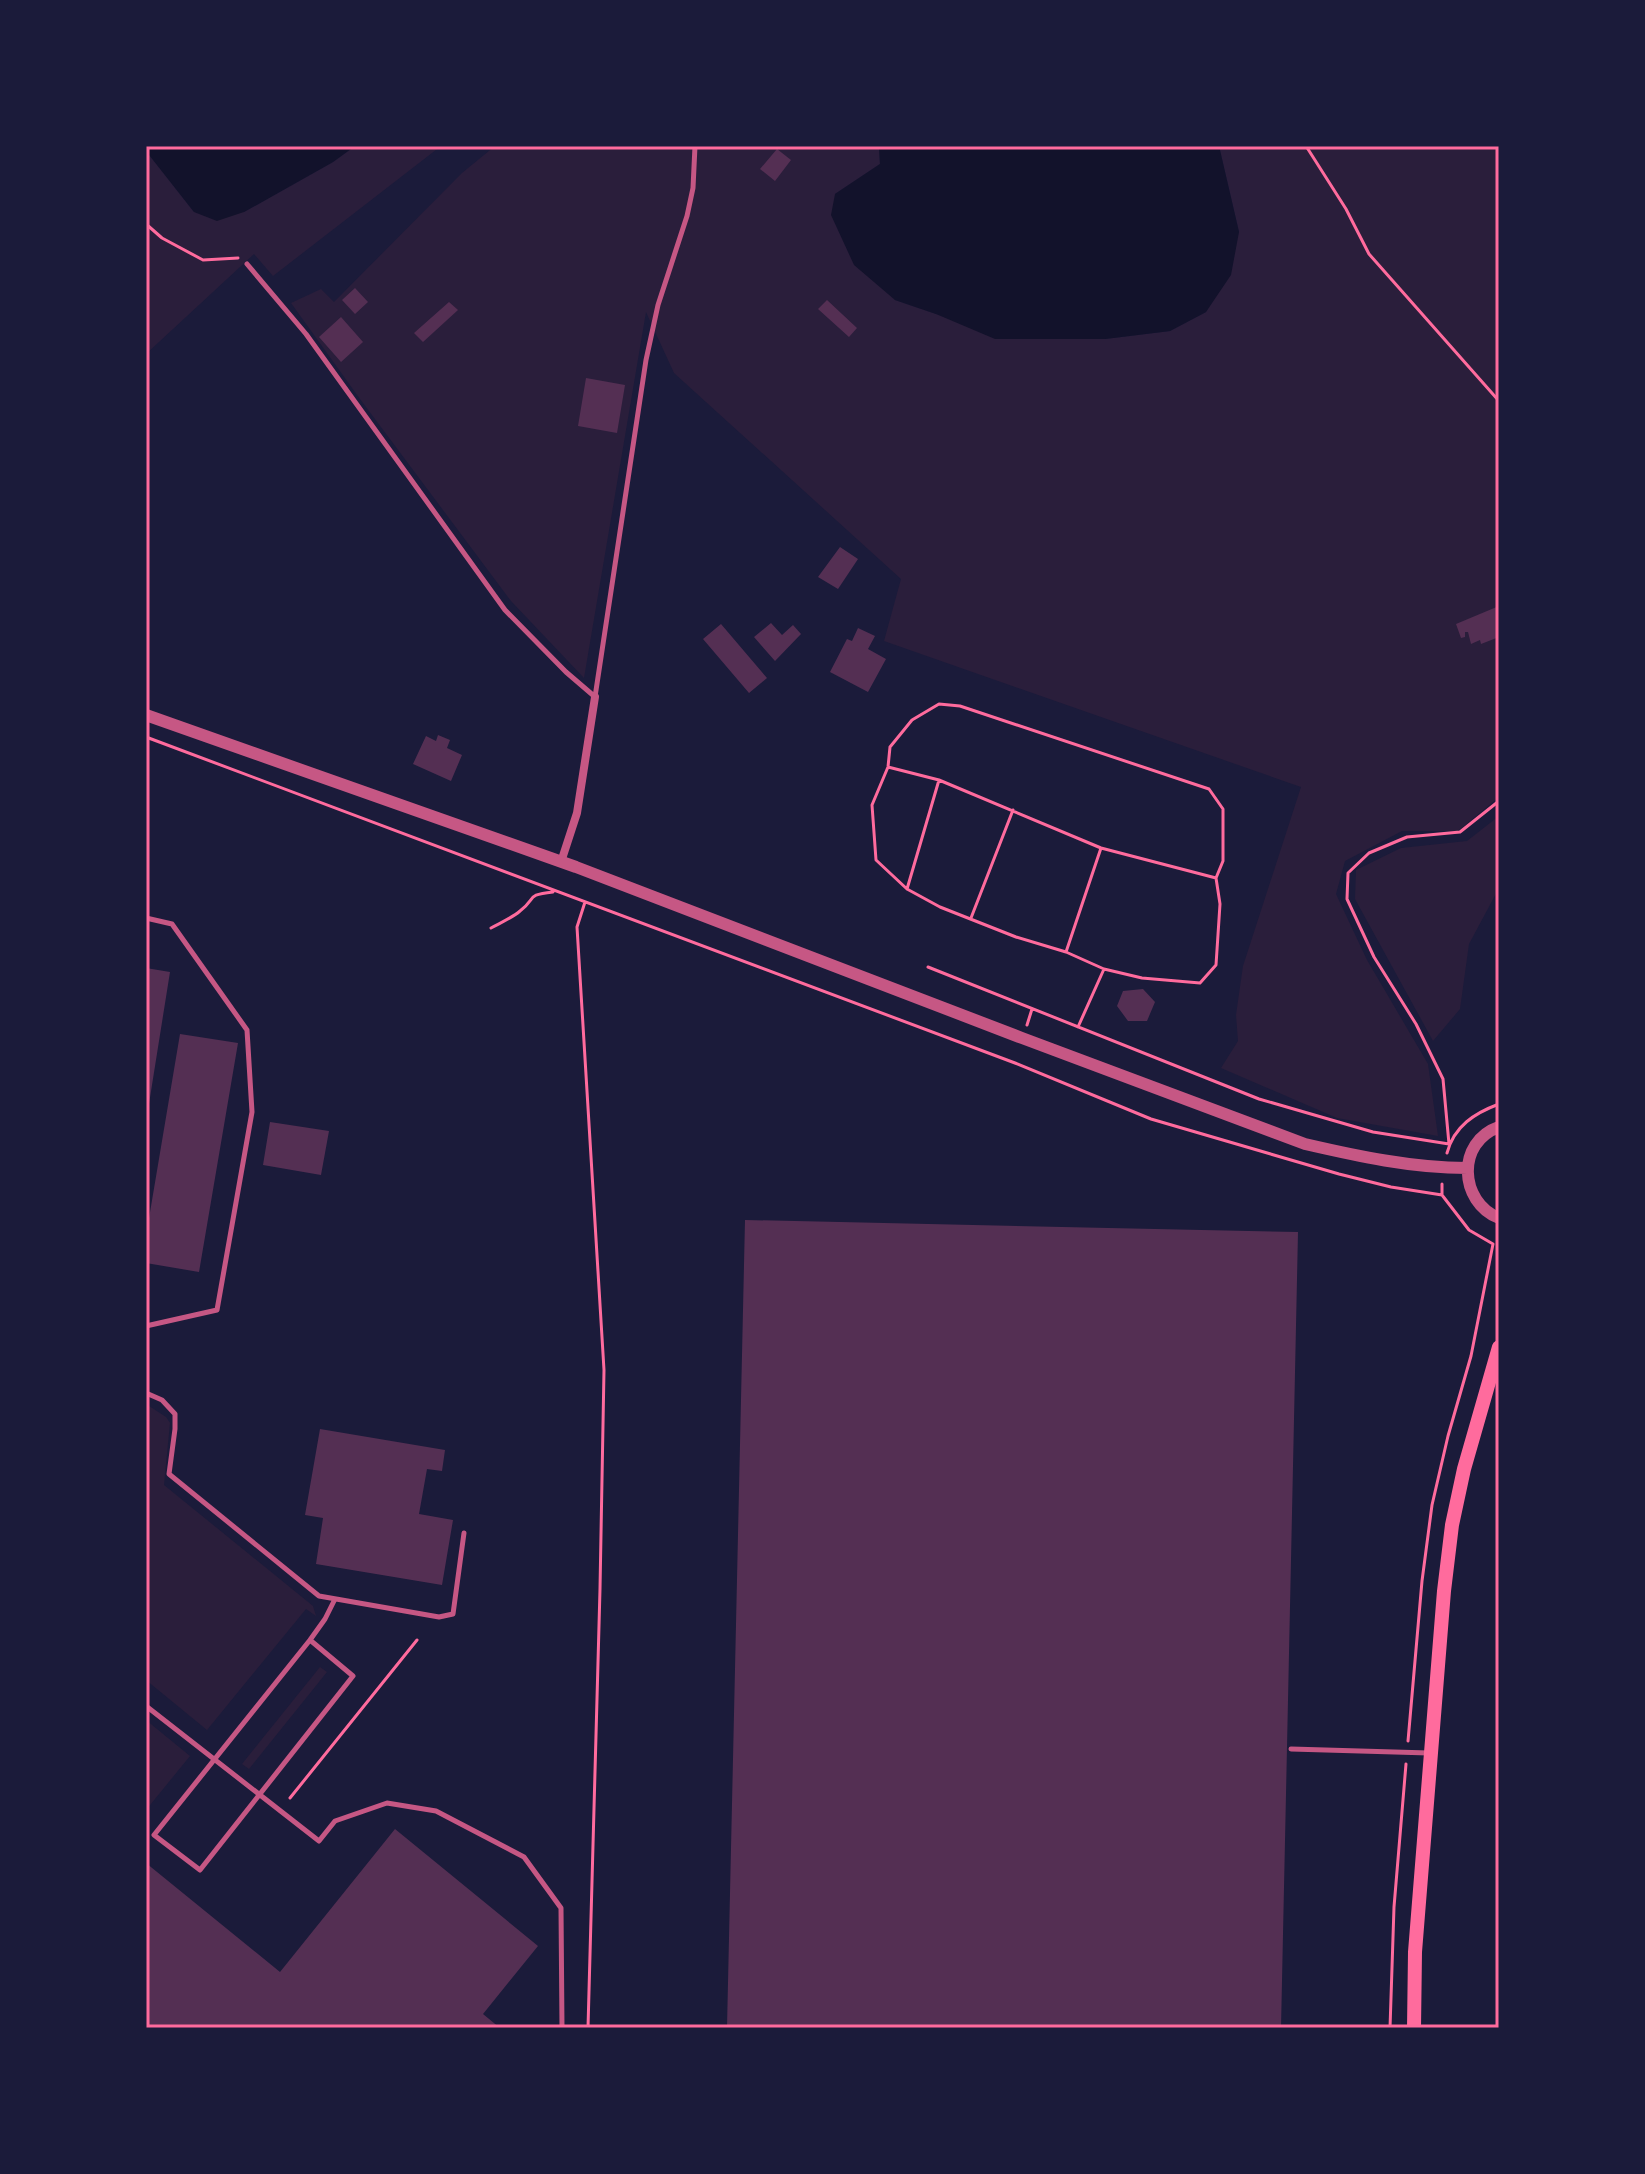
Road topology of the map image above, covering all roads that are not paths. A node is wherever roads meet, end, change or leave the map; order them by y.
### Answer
1 (695, 146) edge
2 (247, 264) road end
3 (595, 697) junction
4 (146, 715) edge
5 (561, 862) junction
6 (146, 918) edge
7 (1499, 1127) edge
8 (1467, 1168) junction
9 (1499, 1218) edge
10 (146, 1326) edge
11 (1499, 1347) edge
12 (146, 1393) edge
13 (464, 1533) dead end
14 (335, 1599) junction
15 (310, 1640) junction
16 (146, 1706) edge
17 (1291, 1749) dead end
18 (1430, 1753) junction
19 (215, 1758) junction
20 (259, 1796) junction
21 (562, 2026) edge
22 (1414, 2028) edge

1 - 3 lane
2 - 3 lane
3 - 5 street
4 - 5 street
5 - 8 street
6 - 10 lane
7 - 8 street
8 - 9 street
11 - 18 main road
12 - 14 lane
13 - 14 lane
14 - 15 lane
15 - 19 lane
15 - 20 lane
16 - 19 lane
17 - 18 lane
18 - 22 main road
19 - 20 lane
19 - 20 lane
20 - 21 lane

